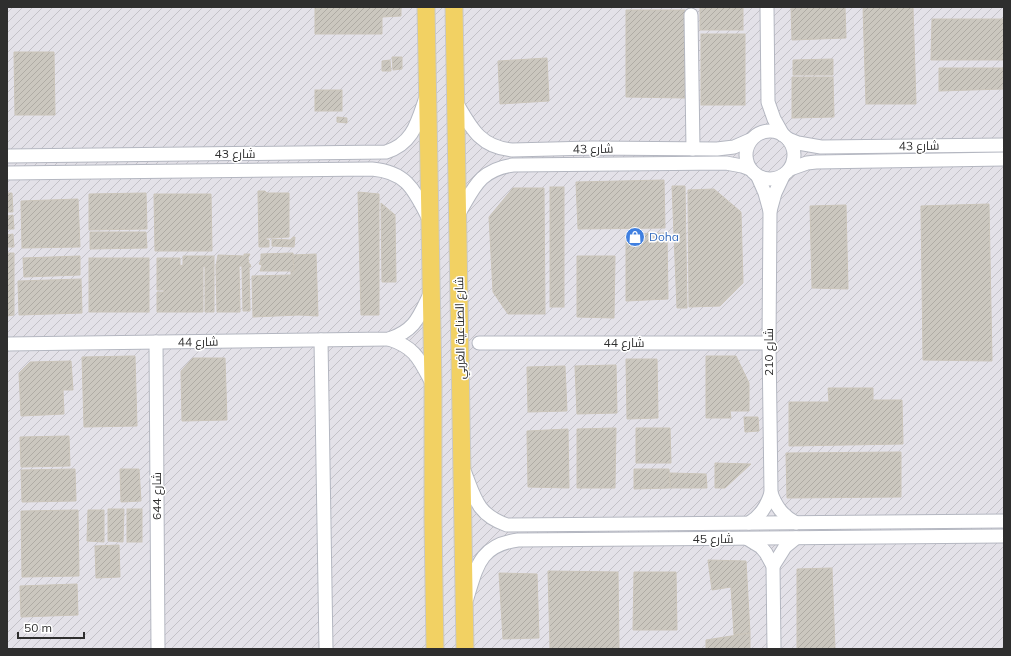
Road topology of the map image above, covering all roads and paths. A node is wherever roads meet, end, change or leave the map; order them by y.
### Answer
1 (426, 7) edge
2 (454, 7) edge
3 (767, 7) edge
4 (691, 15) dead end
5 (427, 93) junction
6 (456, 102) junction
7 (768, 102) junction
8 (753, 137) junction
9 (786, 137) junction
10 (1004, 145) edge
11 (693, 149) junction
12 (7, 156) edge
13 (1004, 159) edge
14 (787, 172) junction
15 (7, 173) edge
16 (754, 173) junction
17 (770, 211) junction
18 (458, 215) junction
19 (430, 221) junction
20 (432, 291) junction
21 (389, 339) junction
22 (321, 340) junction
23 (156, 342) junction
24 (479, 343) dead end
25 (769, 343) junction
26 (7, 344) edge
27 (433, 385) junction
28 (462, 465) junction
29 (771, 493) junction
30 (1004, 521) edge
31 (749, 523) junction
32 (796, 523) junction
33 (1004, 536) edge
34 (796, 538) junction
35 (748, 539) junction
36 (774, 566) junction
37 (464, 610) junction
38 (158, 649) edge
39 (326, 649) edge
40 (435, 649) edge
41 (465, 649) edge
42 (774, 649) edge

1 - 5 main road
2 - 6 main road, شارع الصناعية الغربي
3 - 7 street
4 - 11 street
5 - 12 street, شارع 43
5 - 19 main road
6 - 11 street, شارع 43
6 - 18 main road, شارع الصناعية الغربي
7 - 8 street
7 - 9 street
8 - 9 street
8 - 11 street, شارع 43
8 - 16 street
9 - 10 street, شارع 43
9 - 14 street
13 - 14 street, شارع 43
14 - 16 street
14 - 17 street, شارع 210
15 - 19 street, شارع 43
16 - 17 street, شارع 210
16 - 18 street, شارع 43
17 - 25 street, شارع 210
18 - 28 main road, شارع الصناعية الغربي
19 - 20 main road
20 - 21 street, شارع 44
20 - 27 main road
21 - 22 street, شارع 44
21 - 27 street, شارع 44
22 - 23 street, شارع 44
22 - 39 street
23 - 26 street, شارع 44
23 - 38 street, شارع 644
24 - 25 street, شارع 44
25 - 29 street, شارع 210
27 - 40 main road
28 - 31 street, شارع 45
28 - 37 main road, شارع الصناعية الغربي
29 - 31 street, شارع 210
29 - 32 street, شارع 210
30 - 32 street, شارع 45
31 - 32 street, شارع 45
33 - 34 street, شارع 45
34 - 35 street, شارع 45
34 - 36 street
35 - 36 street
35 - 37 street, شارع 45
36 - 42 street
37 - 41 main road, شارع الصناعية الغربي

